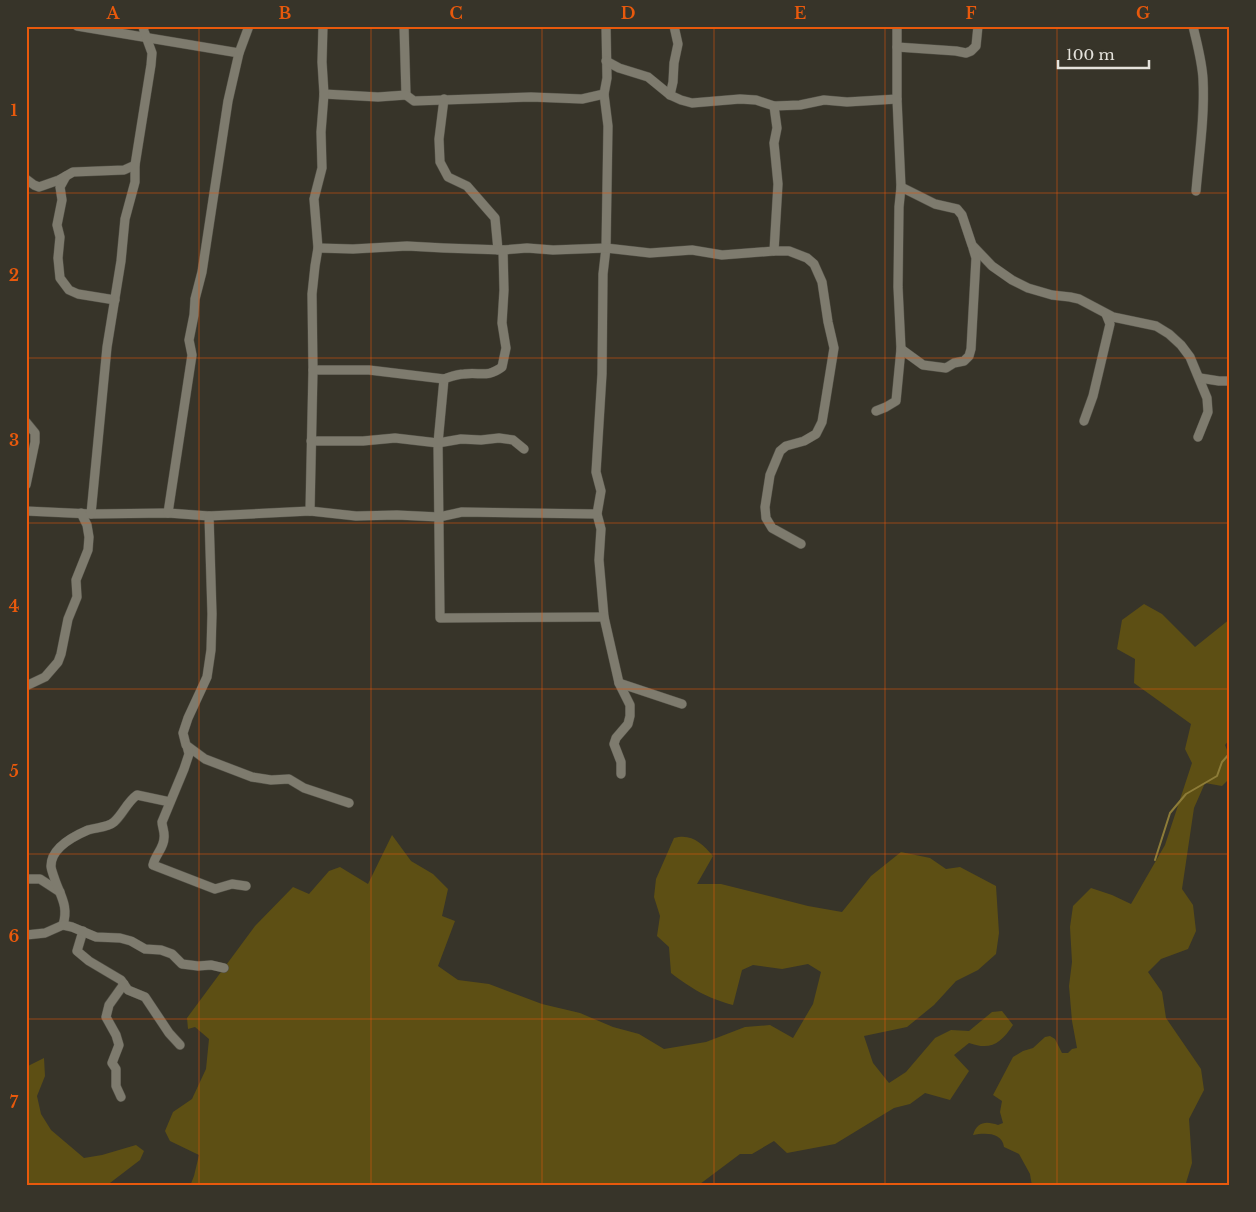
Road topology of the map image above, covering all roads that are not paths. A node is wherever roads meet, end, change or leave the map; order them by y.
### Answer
1 (77, 26) edge
2 (143, 26) edge
3 (249, 26) edge
4 (323, 26) edge
5 (404, 26) edge
6 (606, 26) edge
7 (674, 26) edge
8 (897, 26) edge
9 (978, 26) edge
10 (1193, 26) edge
11 (146, 37) junction
12 (897, 48) junction
13 (239, 53) junction
14 (606, 61) junction
15 (324, 94) junction
16 (604, 94) junction
17 (406, 95) junction
18 (670, 95) junction
19 (444, 99) junction
20 (897, 100) junction
21 (774, 106) junction
22 (134, 165) junction
23 (66, 176) junction
24 (26, 179) edge
25 (901, 187) junction
26 (1196, 191) dead end
27 (972, 245) junction
28 (318, 248) junction
29 (606, 248) junction
30 (501, 250) junction
31 (774, 251) junction
32 (115, 300) junction
33 (1106, 314) junction
34 (901, 349) junction
35 (313, 370) junction
36 (1200, 378) junction
37 (444, 379) junction
38 (1230, 380) edge
39 (876, 411) dead end
40 (1084, 421) dead end
41 (26, 422) edge
42 (1198, 436) dead end
43 (311, 441) junction
44 (438, 443) junction
45 (524, 449) dead end
46 (26, 484) edge
47 (310, 511) junction
48 (26, 512) edge
49 (81, 513) junction
50 (168, 513) junction
51 (91, 514) junction
52 (597, 514) junction
53 (209, 516) junction
54 (439, 517) junction
55 (801, 544) dead end
56 (604, 617) junction
57 (619, 683) junction
58 (26, 686) edge
59 (682, 704) dead end
60 (186, 745) junction
61 (621, 774) dead end
62 (170, 802) junction
63 (348, 803) dead end
64 (26, 879) edge
65 (246, 886) dead end
66 (60, 892) junction
67 (63, 926) junction
68 (83, 931) junction
69 (26, 935) edge
70 (224, 968) dead end
71 (124, 984) junction
72 (180, 1045) dead end
73 (121, 1097) dead end

1 - 11 street
2 - 11 street
3 - 13 street
4 - 15 street
5 - 17 street
6 - 14 street
7 - 18 street
8 - 12 street
9 - 12 street
10 - 26 street
11 - 13 street
11 - 22 street
12 - 20 street
13 - 50 street
14 - 16 street
14 - 18 street
15 - 17 street
15 - 28 street
16 - 19 street
16 - 29 street
17 - 19 street
18 - 21 street
19 - 30 street
20 - 21 street
20 - 25 street
21 - 31 street
22 - 23 street
22 - 32 street
23 - 24 street
23 - 32 street
25 - 27 street
25 - 34 street
27 - 33 street
27 - 34 street
28 - 30 street
28 - 35 street
29 - 30 street
29 - 31 street
29 - 52 street
30 - 37 street
31 - 55 street
32 - 51 street
33 - 36 street
33 - 40 street
34 - 39 street
35 - 37 street
35 - 43 street
36 - 38 street
36 - 42 street
37 - 44 street
41 - 46 street
43 - 44 street
43 - 47 street
44 - 45 street
44 - 54 street
47 - 53 street
47 - 54 street
48 - 49 street
49 - 51 street
49 - 58 street
50 - 51 street
50 - 53 street
52 - 54 street
52 - 56 street
53 - 60 street
54 - 56 street
56 - 57 street
57 - 59 street
57 - 61 street
60 - 62 street
60 - 63 street
62 - 65 street
62 - 66 street
64 - 66 street
66 - 67 street
67 - 68 street
67 - 69 street
68 - 70 street
68 - 71 street
71 - 72 street
71 - 73 street

